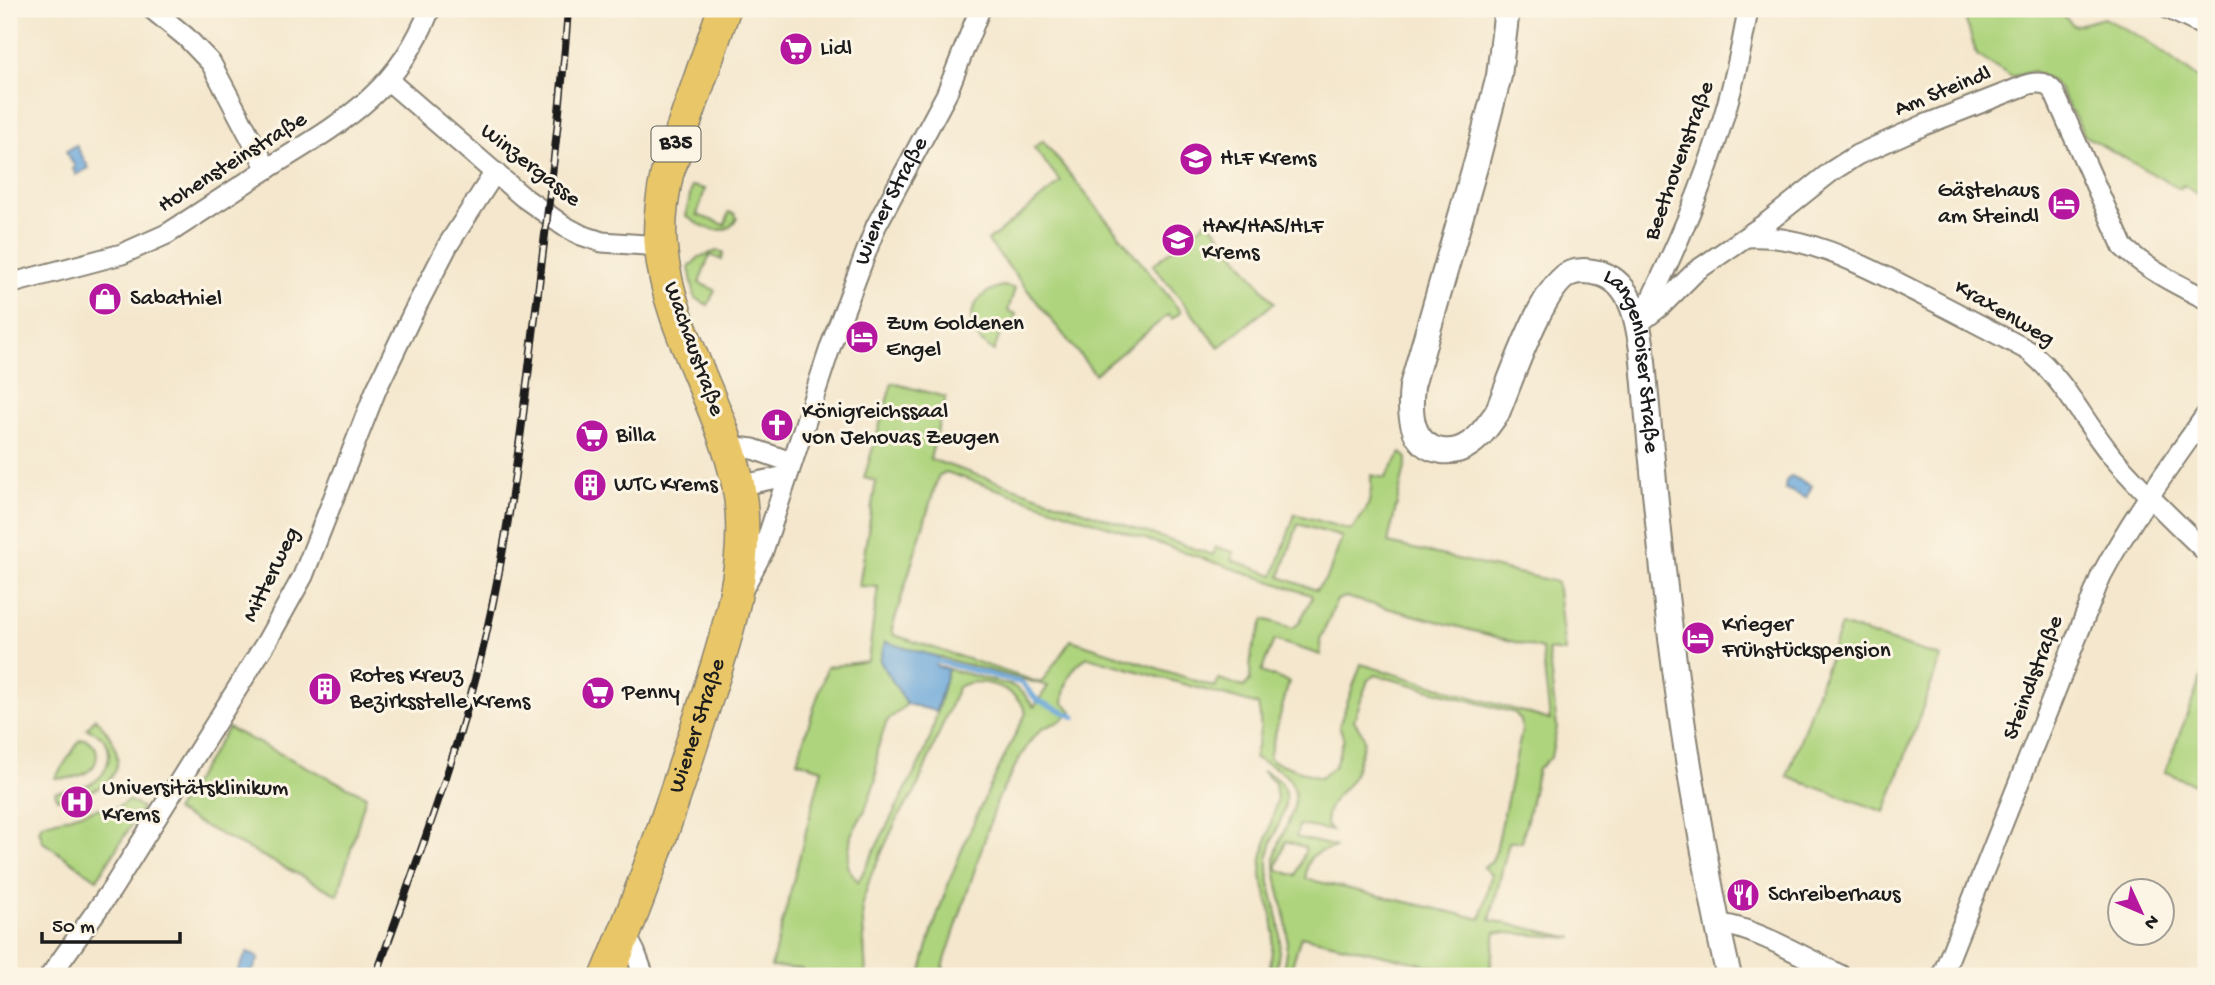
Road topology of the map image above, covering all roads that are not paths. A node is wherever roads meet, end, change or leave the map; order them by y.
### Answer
1 (152, 9) edge
2 (430, 9) edge
3 (724, 9) edge
4 (980, 9) edge
5 (1507, 9) edge
6 (1748, 9) edge
7 (2169, 9) edge
8 (2206, 27) edge
9 (389, 81) junction
10 (267, 169) junction
11 (495, 172) junction
12 (1747, 237) junction
13 (660, 246) junction
14 (9, 285) edge
15 (2206, 299) edge
16 (1638, 324) junction
17 (2206, 415) edge
18 (729, 446) junction
19 (789, 469) junction
20 (738, 486) junction
21 (2149, 495) junction
22 (2206, 552) edge
23 (730, 614) junction
24 (1717, 924) junction
25 (625, 933) junction
26 (50, 976) edge
27 (607, 976) edge
28 (644, 976) edge
29 (1729, 976) edge
30 (1842, 976) edge
31 (1942, 976) edge

1 - 10 street
2 - 9 street, Hohensteinstraße
3 - 13 main road, Wachaustraße / B35
4 - 19 street, Wiener Straße
5 - 16 street, Langenloiser Straße
6 - 16 street, Beethovenstraße
7 - 8 street
9 - 10 street, Hohensteinstraße
9 - 11 street, Winzergasse
10 - 14 street, Hohensteinstraße
11 - 13 street, Winzergasse
11 - 26 street, Mitterweg
12 - 15 street, Am Steindl
12 - 16 street, Am Steindl
12 - 21 street, Kraxenweg
13 - 18 main road, Wachaustraße / B35
16 - 24 street, Langenloiser Straße
17 - 21 street, Steindlstraße
18 - 19 street, Wachaustraße
18 - 20 main road, Wachaustraße / B35
19 - 20 street
19 - 23 street, Wiener Straße
20 - 23 main road, Wachaustraße / B35
21 - 22 street, Kraxenweg
21 - 31 street, Steindlstraße
23 - 25 main road, Wiener Straße / B35
24 - 29 street, Langenloiser Straße
24 - 30 street
25 - 27 main road, Wiener Straße / B35
25 - 28 street

